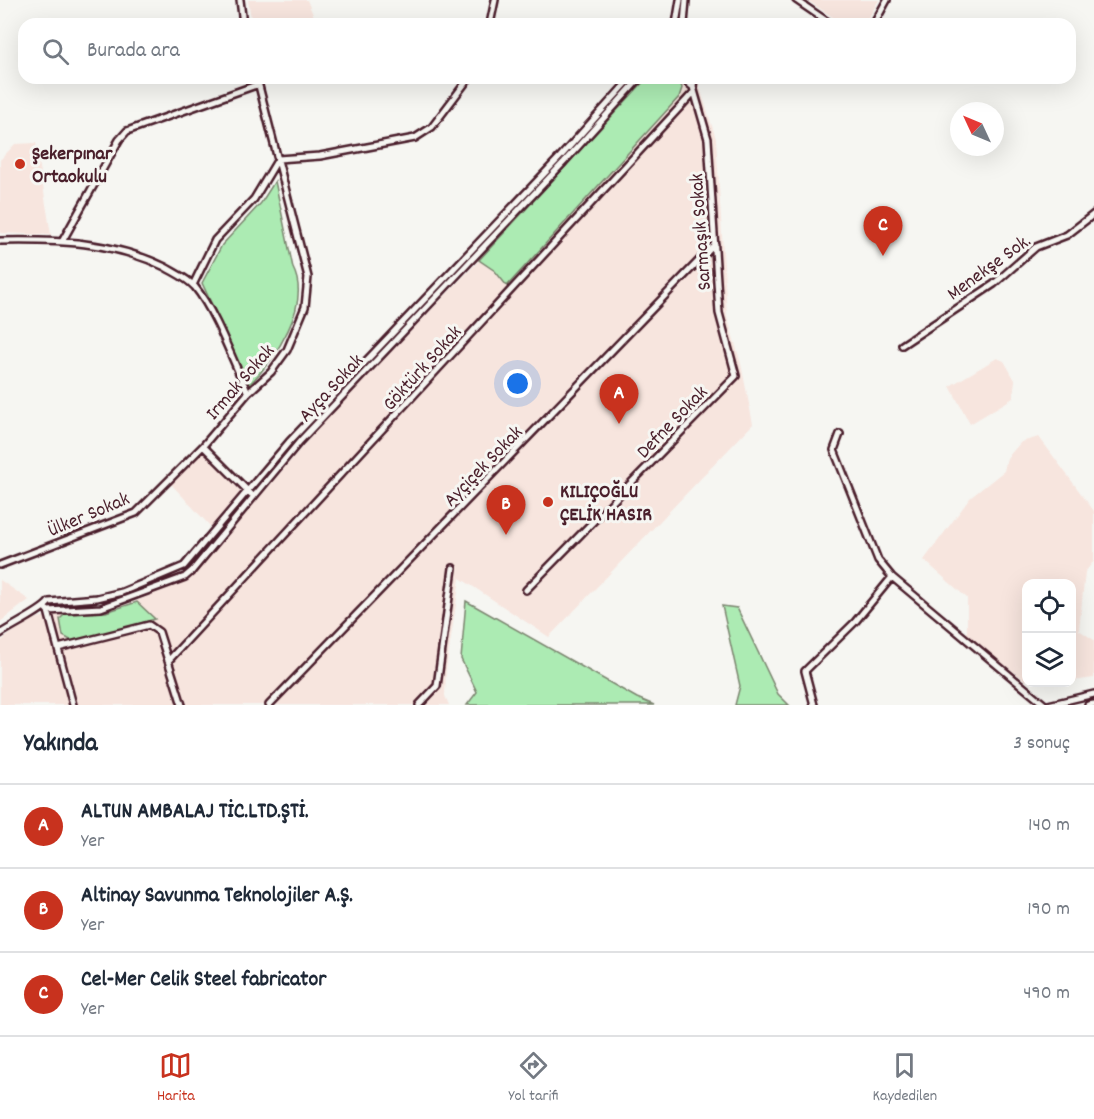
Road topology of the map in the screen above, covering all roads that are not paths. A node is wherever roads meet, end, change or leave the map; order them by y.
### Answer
1 (240, 0) edge
2 (495, 0) edge
3 (680, 0) edge
4 (686, 0) edge
5 (796, 0) edge
6 (887, 0) edge
7 (242, 18) edge
8 (490, 18) edge
9 (677, 18) edge
10 (684, 18) edge
11 (822, 18) edge
12 (877, 18) edge
13 (250, 84) edge
14 (259, 84) edge
15 (464, 84) edge
16 (625, 84) edge
17 (634, 84) edge
18 (688, 84) edge
19 (693, 84) edge
20 (693, 89) junction
21 (278, 159) junction
22 (1094, 214) edge
23 (63, 240) junction
24 (0, 241) edge
25 (715, 244) junction
26 (445, 278) junction
27 (450, 282) junction
28 (194, 285) junction
29 (902, 345) dead end
30 (736, 376) joint
31 (248, 393) junction
32 (840, 434) dead end
33 (203, 446) junction
34 (251, 494) junction
35 (0, 565) edge
36 (453, 568) dead end
37 (892, 577) junction
38 (526, 590) dead end
39 (46, 609) junction
40 (0, 634) edge
41 (58, 648) junction
42 (168, 661) junction
43 (1094, 694) edge
44 (1078, 696) junction
45 (1094, 704) edge
46 (73, 705) edge
47 (182, 705) edge
48 (269, 705) edge
49 (419, 705) edge
50 (814, 705) edge
51 (1046, 705) edge
52 (1080, 705) edge
53 (1088, 705) edge

1 - 7 street
2 - 8 street
3 - 9 street
4 - 10 street
5 - 11 street
6 - 12 street
13 - 23 street
14 - 21 street, Irmak Sokak
15 - 21 street
16 - 26 street, Ayça Sokak
17 - 27 street, Ayça Sokak
18 - 20 street
19 - 20 street, Sarmaşık Sokak
20 - 25 street, Sarmaşık Sokak
20 - 42 street, Göktürk Sokak
21 - 28 street
21 - 31 street, Irmak Sokak
22 - 29 street, Menekşe Sok.
23 - 24 street
23 - 28 street
25 - 30 street, Sarmaşık Sokak
25 - 48 street, Ayçiçek Sokak
26 - 27 street
26 - 34 street, Ayça Sokak
27 - 34 street, Ayça Sokak
28 - 31 street
30 - 38 street, Defne Sokak
31 - 33 street, Irmak Sokak
32 - 37 street
33 - 34 street
33 - 35 street, Ülker Sokak
34 - 39 street
34 - 39 street, Ayça Sokak
36 - 49 street
37 - 50 street
37 - 51 street
39 - 40 street, Ayça Sokak
39 - 41 street
41 - 42 street
41 - 46 street
42 - 47 street
43 - 44 street
44 - 51 street
44 - 52 street
45 - 53 street

